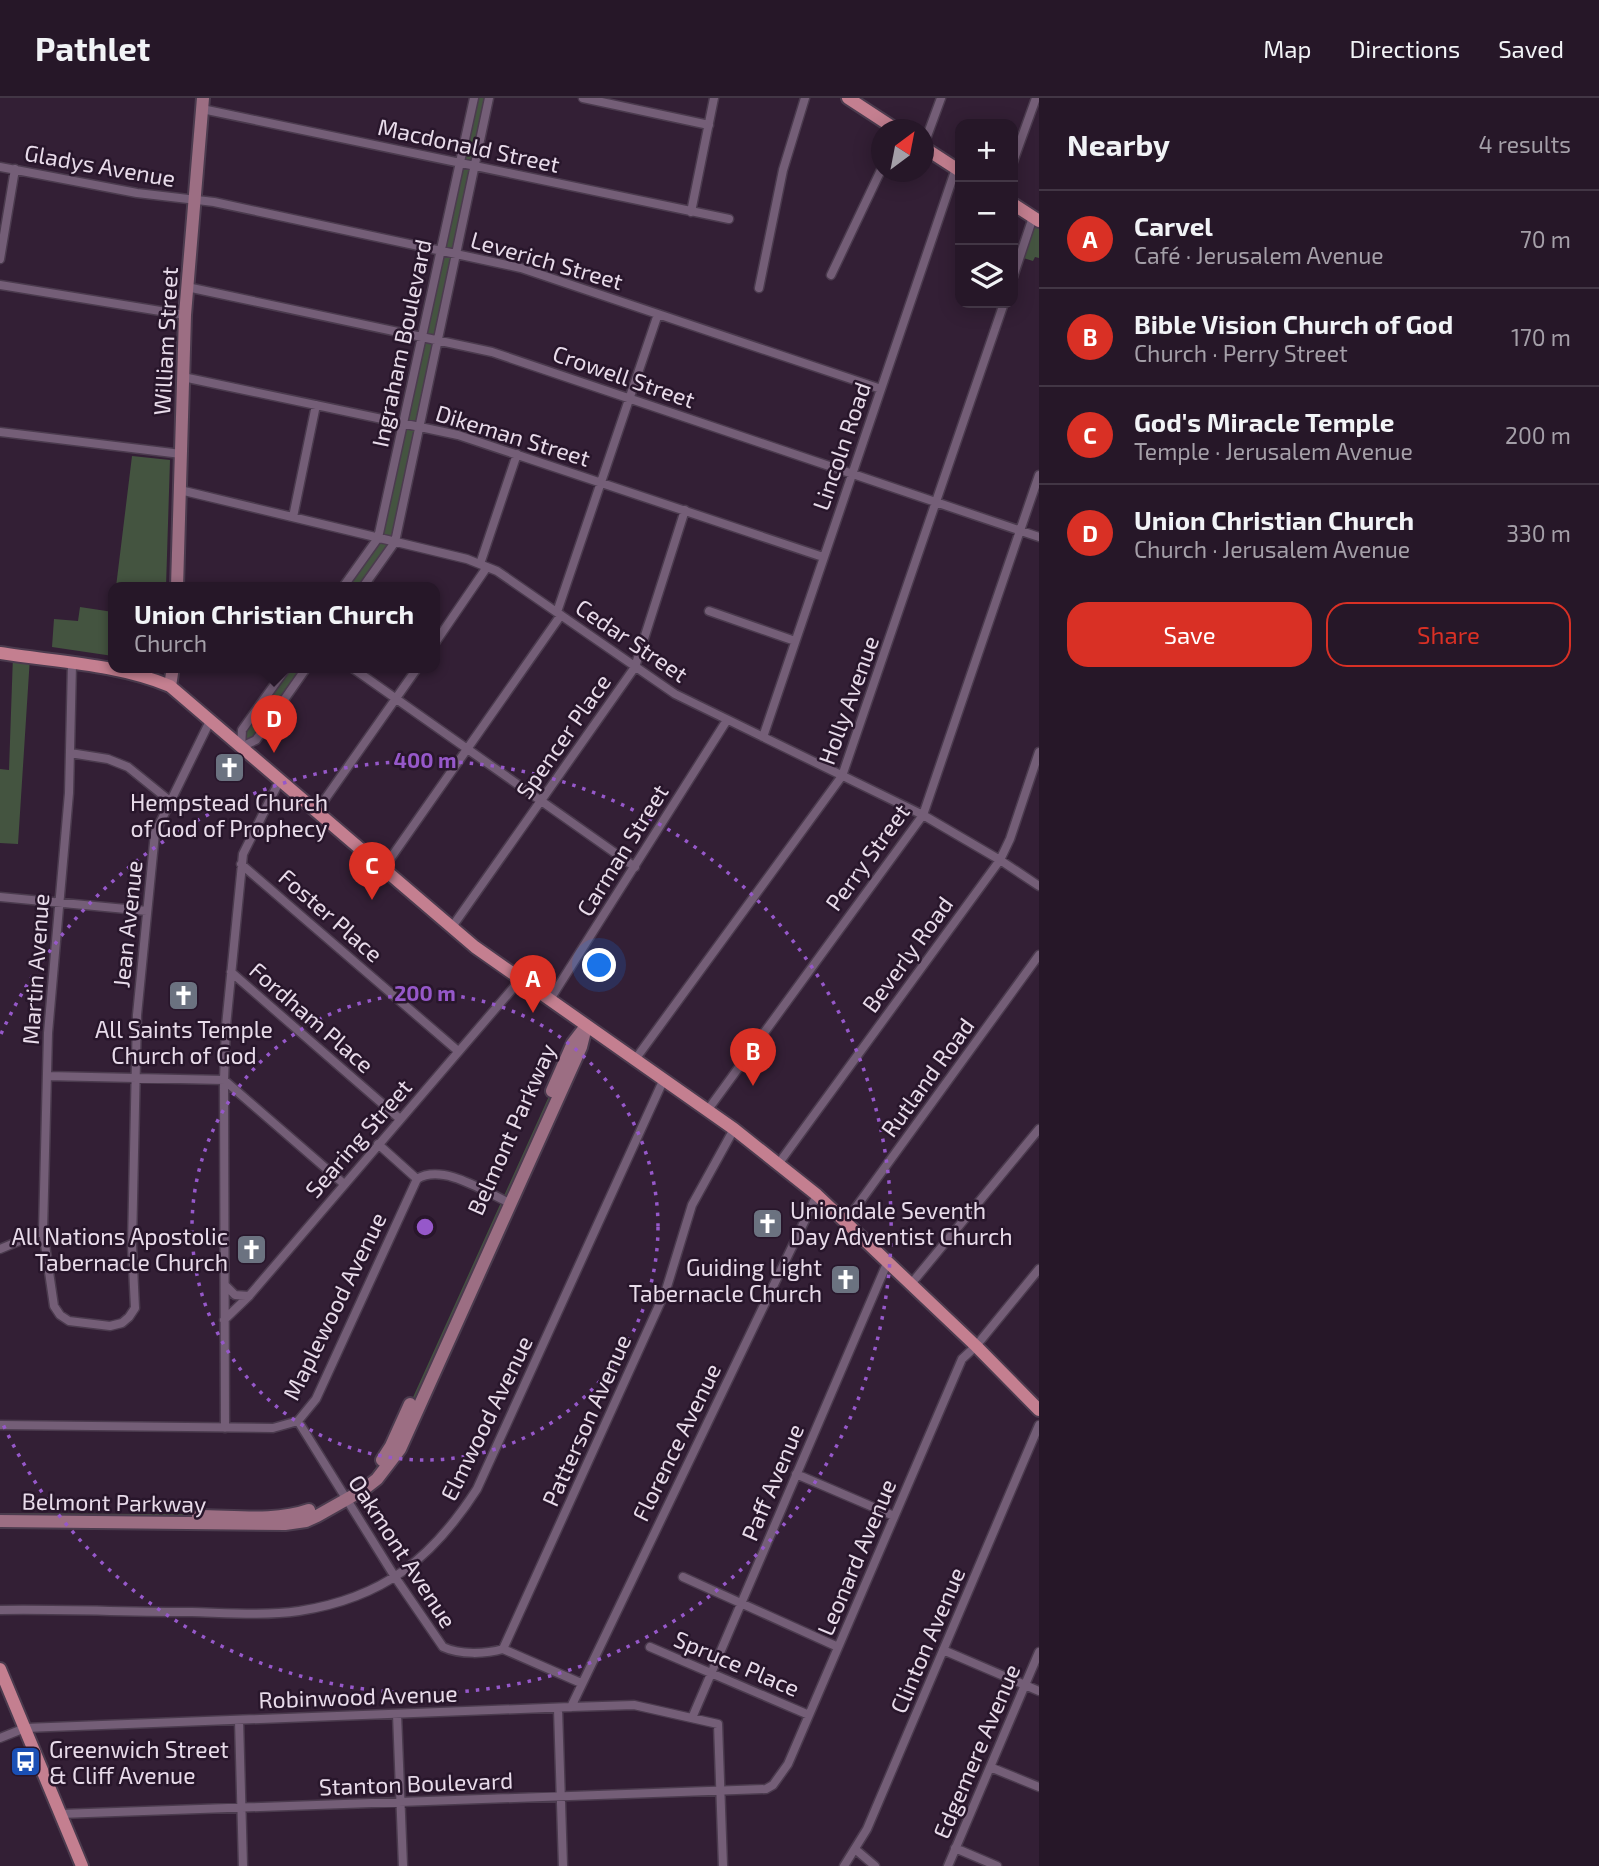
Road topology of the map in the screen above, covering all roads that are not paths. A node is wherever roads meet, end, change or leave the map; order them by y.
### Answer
1 (474, 98) edge
2 (489, 98) edge
3 (583, 98) edge
4 (714, 98) edge
5 (805, 98) edge
6 (848, 98) edge
7 (941, 98) edge
8 (1036, 98) edge
9 (202, 103) edge
10 (880, 119) edge
11 (933, 119) edge
12 (709, 125) junction
13 (1018, 148) edge
14 (934, 154) edge
15 (459, 163) junction
16 (475, 166) junction
17 (0, 167) edge
18 (955, 167) edge
19 (15, 169) junction
20 (955, 178) edge
21 (875, 182) edge
22 (194, 200) junction
23 (1018, 207) edge
24 (691, 212) junction
25 (729, 219) dead end
26 (1036, 219) edge
27 (440, 251) junction
28 (455, 253) junction
29 (0, 258) edge
30 (1018, 264) edge
31 (831, 275) dead end
32 (0, 285) edge
33 (187, 287) junction
34 (759, 288) dead end
35 (1002, 308) edge
36 (658, 314) junction
37 (185, 315) junction
38 (422, 339) junction
39 (438, 341) junction
40 (183, 377) junction
41 (881, 389) junction
42 (629, 398) junction
43 (316, 405) junction
44 (404, 423) junction
45 (420, 427) junction
46 (0, 432) edge
47 (181, 454) junction
48 (517, 454) junction
49 (852, 473) junction
50 (1039, 475) edge
51 (601, 482) junction
52 (180, 490) junction
53 (936, 502) junction
54 (685, 510) junction
55 (293, 517) junction
56 (1020, 530) junction
57 (1039, 537) edge
58 (378, 538) junction
59 (395, 542) junction
60 (824, 557) junction
61 (483, 565) junction
62 (177, 582) edge
63 (347, 582) edge
64 (367, 582) edge
65 (709, 611) dead end
66 (559, 614) junction
67 (440, 635) edge
68 (795, 641) junction
69 (0, 653) edge
70 (72, 664) junction
71 (635, 667) junction
72 (108, 668) edge
73 (134, 673) edge
74 (172, 673) edge
75 (283, 673) edge
76 (303, 673) edge
77 (360, 673) edge
78 (414, 673) edge
79 (170, 686) junction
80 (396, 698) junction
81 (727, 720) junction
82 (210, 721) junction
83 (763, 737) junction
84 (241, 747) junction
85 (468, 749) junction
86 (1039, 752) edge
87 (70, 753) junction
88 (842, 776) junction
89 (280, 780) junction
90 (541, 800) junction
91 (170, 801) junction
92 (316, 811) junction
93 (923, 815) junction
94 (1000, 860) junction
95 (241, 864) junction
96 (635, 867) junction
97 (383, 869) junction
98 (1039, 886) edge
99 (0, 897) edge
100 (59, 903) junction
101 (147, 911) junction
102 (452, 927) junction
103 (1039, 955) edge
104 (231, 972) junction
105 (520, 980) junction
106 (550, 1001) junction
107 (586, 1027) junction
108 (458, 1051) junction
109 (634, 1061) junction
110 (47, 1076) junction
111 (135, 1079) junction
112 (224, 1080) junction
113 (663, 1081) junction
114 (707, 1111) junction
115 (400, 1119) junction
116 (734, 1129) junction
117 (1039, 1129) edge
118 (378, 1144) junction
119 (779, 1163) junction
120 (418, 1179) junction
121 (344, 1184) junction
122 (817, 1195) junction
123 (506, 1201) junction
124 (846, 1221) junction
125 (43, 1231) junction
126 (0, 1249) edge
127 (888, 1261) junction
128 (1039, 1269) edge
129 (911, 1284) junction
130 (224, 1285) junction
131 (249, 1296) junction
132 (225, 1320) junction
133 (976, 1346) junction
134 (1039, 1410) edge
135 (298, 1421) junction
136 (0, 1425) edge
137 (1039, 1425) edge
138 (225, 1428) junction
139 (796, 1474) junction
140 (346, 1498) junction
141 (0, 1513) edge
142 (894, 1516) junction
143 (64, 1518) junction
144 (0, 1521) edge
145 (395, 1577) junction
146 (683, 1577) dead end
147 (740, 1604) junction
148 (0, 1610) edge
149 (650, 1647) dead end
150 (838, 1647) junction
151 (503, 1648) junction
152 (943, 1650) junction
153 (1039, 1652) edge
154 (0, 1669) edge
155 (711, 1673) junction
156 (581, 1684) junction
157 (1025, 1685) junction
158 (1039, 1691) edge
159 (571, 1707) junction
160 (558, 1709) junction
161 (397, 1714) junction
162 (809, 1715) junction
163 (692, 1718) junction
164 (239, 1720) junction
165 (25, 1728) junction
166 (0, 1738) edge
167 (990, 1767) junction
168 (773, 1785) joint
169 (1039, 1787) edge
170 (720, 1791) junction
171 (561, 1797) junction
172 (401, 1803) junction
173 (241, 1809) junction
174 (60, 1814) junction
175 (955, 1848) junction
176 (855, 1849) junction
177 (82, 1866) edge
178 (243, 1866) edge
179 (403, 1866) edge
180 (563, 1866) edge
181 (723, 1866) edge
182 (844, 1866) edge
183 (875, 1866) edge
184 (948, 1866) edge
185 (996, 1866) edge

1 - 15 street, Ingraham Boulevard
2 - 16 street, Ingraham Boulevard
3 - 12 street
4 - 12 street
5 - 34 street
6 - 10 main road
7 - 11 street
8 - 13 street
9 - 15 street, Macdonald Street
9 - 22 street, William Street
12 - 24 street
14 - 18 main road
15 - 16 street, Macdonald Street
15 - 27 street, Ingraham Boulevard
16 - 24 street, Macdonald Street
16 - 28 street, Ingraham Boulevard
17 - 19 street, Gladys Avenue
19 - 22 street, Gladys Avenue
19 - 29 street
20 - 41 street, Lincoln Road
21 - 31 street
22 - 27 street, Leverich Street
22 - 33 street, William Street
23 - 26 main road
24 - 25 street, Macdonald Street
26 - 30 street
27 - 28 street, Leverich Street
27 - 38 street, Ingraham Boulevard
28 - 36 street, Leverich Street
28 - 39 street, Ingraham Boulevard
32 - 37 street
33 - 37 street, William Street
33 - 38 street, Crowell Street
35 - 53 street, Holly Avenue
36 - 41 street, Leverich Street
36 - 42 street
37 - 40 street, William Street
38 - 39 street, Crowell Street
38 - 44 street, Ingraham Boulevard
39 - 42 street, Crowell Street
39 - 45 street, Ingraham Boulevard
40 - 43 street, Dikeman Street
40 - 47 street, William Street
41 - 49 street, Lincoln Road
42 - 49 street, Crowell Street
42 - 51 street
43 - 44 street, Dikeman Street
43 - 55 street
44 - 45 street, Dikeman Street
44 - 58 street, Ingraham Boulevard
45 - 48 street, Dikeman Street
45 - 59 street, Ingraham Boulevard
46 - 47 street
47 - 52 street, William Street
48 - 51 street, Dikeman Street
48 - 61 street
49 - 53 street, Crowell Street
49 - 60 street, Lincoln Road
50 - 56 street, Perry Street
51 - 54 street, Dikeman Street
51 - 66 street
52 - 55 street, Cedar Street
52 - 62 street, William Street
53 - 56 street, Crowell Street
53 - 88 street, Holly Avenue
54 - 60 street, Dikeman Street
54 - 71 street, Spencer Place
55 - 58 street, Cedar Street
56 - 57 street, Crowell Street
56 - 93 street, Perry Street
58 - 59 street, Cedar Street
58 - 63 street, Ingraham Boulevard
59 - 61 street, Cedar Street
59 - 64 street, Ingraham Boulevard
60 - 68 street, Lincoln Road
61 - 66 street, Cedar Street
61 - 67 street
65 - 68 street
66 - 71 street, Cedar Street
66 - 85 street
68 - 83 street, Lincoln Road
69 - 70 main road
70 - 72 main road
70 - 87 street, Martin Avenue
71 - 81 street, Cedar Street
71 - 90 street, Spencer Place
73 - 79 main road
74 - 79 street
75 - 84 street
76 - 84 street
77 - 80 street
78 - 80 street
79 - 82 main road
80 - 85 street
80 - 92 street
81 - 83 street, Cedar Street
81 - 96 street, Carman Street
82 - 84 main road
82 - 91 street, Jean Avenue
83 - 88 street, Cedar Street
84 - 89 main road
85 - 90 street
85 - 97 street
86 - 94 street, Beverly Road
87 - 91 street
87 - 100 street, Martin Avenue
88 - 93 street, Cedar Street
88 - 109 street, Holly Avenue
89 - 92 main road
89 - 95 street
90 - 96 street
90 - 102 street, Spencer Place
91 - 101 street, Jean Avenue
92 - 97 main road
93 - 94 street, Cedar Street
93 - 114 street, Perry Street
94 - 98 street, Cedar Street
94 - 119 street, Beverly Road
95 - 104 street
95 - 108 street, Foster Place
96 - 106 street, Carman Street
97 - 102 main road
99 - 100 street
100 - 101 street
100 - 110 street, Martin Avenue
101 - 111 street, Jean Avenue
102 - 105 main road
103 - 124 street, Rutland Road
104 - 112 street
104 - 115 street, Fordham Place
105 - 106 main road
105 - 108 street, Searing Street
106 - 107 main road
107 - 109 main road
107 - 123 street, Belmont Parkway
108 - 115 street, Searing Street
109 - 113 main road
110 - 111 street
110 - 125 street, Martin Avenue
111 - 112 street
111 - 125 street, Jean Avenue
112 - 121 street
112 - 130 street
113 - 114 main road
113 - 145 street, Elmwood Avenue
114 - 116 main road
115 - 118 street, Searing Street
116 - 119 main road
116 - 151 street, Patterson Avenue
117 - 129 street
118 - 120 street
118 - 121 street, Searing Street
119 - 122 main road
120 - 123 street
120 - 135 street, Maplewood Avenue
121 - 131 street, Searing Street
122 - 124 main road
122 - 156 street, Florence Avenue
123 - 140 street, Belmont Parkway
124 - 127 main road
125 - 126 street
127 - 129 main road
127 - 139 street, Paff Avenue
128 - 133 street, Leonard Avenue
129 - 133 main road
130 - 131 street
130 - 132 street
131 - 132 street, Searing Street
132 - 138 street
133 - 134 main road
133 - 142 street, Leonard Avenue
135 - 138 street, Maplewood Avenue
135 - 140 street, Oakmont Avenue
136 - 138 street, Maplewood Avenue
137 - 152 street, Clinton Avenue
139 - 142 street
139 - 147 street, Paff Avenue
140 - 143 street, Belmont Parkway
140 - 145 street, Oakmont Avenue
141 - 143 street, Belmont Parkway
142 - 150 street, Leonard Avenue
143 - 144 street, Belmont Parkway
145 - 148 street, Elmwood Avenue
145 - 151 street, Oakmont Avenue
146 - 147 street
147 - 150 street
147 - 155 street, Paff Avenue
149 - 155 street, Spruce Place
150 - 162 street, Leonard Avenue
151 - 156 street
152 - 157 street
152 - 176 street, Clinton Avenue
153 - 157 street, Edgemere Avenue
154 - 165 main road
155 - 162 street, Spruce Place
155 - 163 street, Paff Avenue
156 - 159 street, Florence Avenue
157 - 158 street
157 - 167 street, Edgemere Avenue
159 - 160 street, Robinwood Avenue
159 - 163 street, Robinwood Avenue
160 - 161 street, Robinwood Avenue
160 - 171 street
161 - 164 street, Robinwood Avenue
161 - 172 street
162 - 168 street, Leonard Avenue
163 - 170 street, Robinwood Avenue
164 - 165 street, Robinwood Avenue
164 - 173 street
165 - 166 street, Robinwood Avenue
165 - 174 main road
167 - 169 street
167 - 175 street, Edgemere Avenue
168 - 170 street, Stanton Boulevard
170 - 171 street, Stanton Boulevard
170 - 181 street
171 - 172 street, Stanton Boulevard
171 - 180 street
172 - 173 street, Stanton Boulevard
172 - 179 street
173 - 174 street, Stanton Boulevard
173 - 178 street
174 - 177 main road
175 - 184 street, Edgemere Avenue
175 - 185 street
176 - 182 street, Clinton Avenue
176 - 183 street

